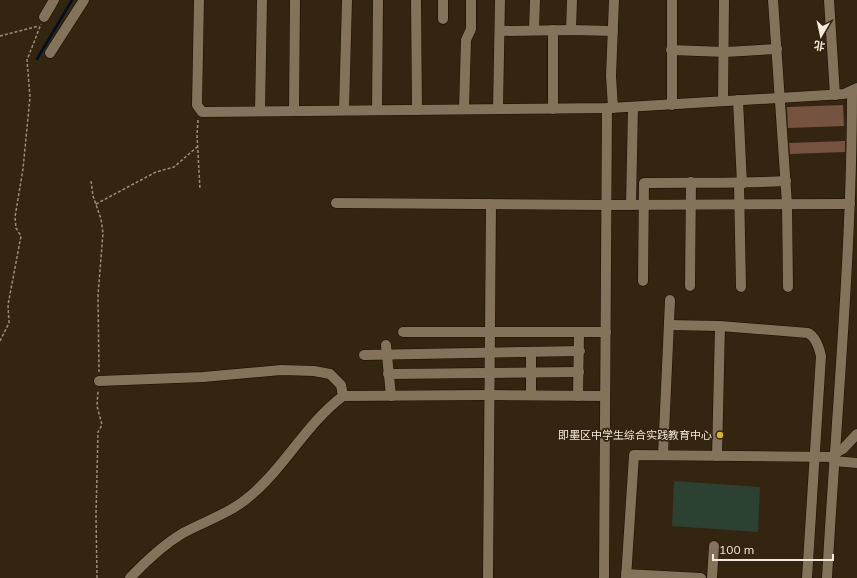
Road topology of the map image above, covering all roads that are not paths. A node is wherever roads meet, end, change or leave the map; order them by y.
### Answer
1 (54, 0) edge
2 (84, 0) edge
3 (199, 0) edge
4 (262, 0) edge
5 (295, 0) edge
6 (347, 0) edge
7 (378, 0) edge
8 (416, 0) edge
9 (442, 0) edge
10 (471, 0) edge
11 (500, 0) edge
12 (535, 0) edge
13 (572, 0) edge
14 (614, 0) edge
15 (672, 0) edge
16 (724, 0) edge
17 (773, 0) edge
18 (829, 0) edge
19 (443, 19) dead end
20 (42, 22) road end
21 (534, 30) junction
22 (554, 30) junction
23 (571, 30) junction
24 (500, 31) junction
25 (613, 31) junction
26 (777, 49) junction
27 (671, 50) junction
28 (723, 52) junction
29 (50, 53) dead end
30 (855, 89) edge
31 (835, 95) junction
32 (780, 98) junction
33 (738, 100) junction
34 (723, 101) junction
35 (672, 105) junction
36 (633, 107) junction
37 (610, 108) junction
38 (498, 109) junction
39 (553, 109) junction
40 (344, 110) junction
41 (376, 110) junction
42 (417, 110) junction
43 (464, 110) junction
44 (260, 111) junction
45 (294, 111) junction
46 (855, 138) edge
47 (786, 181) junction
48 (692, 182) junction
49 (741, 184) junction
50 (336, 203) dead end
51 (491, 204) junction
52 (740, 204) junction
53 (787, 204) junction
54 (850, 204) junction
55 (607, 205) junction
56 (631, 205) junction
57 (644, 205) junction
58 (691, 205) junction
59 (643, 281) dead end
60 (690, 286) dead end
61 (741, 287) dead end
62 (788, 287) dead end
63 (670, 300) dead end
64 (669, 325) junction
65 (720, 326) junction
66 (403, 332) dead end
67 (489, 332) junction
68 (606, 332) junction
69 (579, 333) junction
70 (386, 350) junction
71 (489, 352) junction
72 (531, 352) junction
73 (580, 352) junction
74 (364, 355) dead end
75 (579, 372) junction
76 (489, 373) junction
77 (531, 373) junction
78 (388, 374) junction
79 (99, 381) dead end
80 (489, 395) junction
81 (531, 395) junction
82 (343, 396) junction
83 (391, 396) junction
84 (578, 396) junction
85 (605, 396) junction
86 (857, 434) edge
87 (663, 456) junction
88 (717, 456) junction
89 (816, 457) junction
90 (834, 457) junction
91 (857, 463) edge
92 (714, 546) dead end
93 (626, 576) edge
94 (130, 578) edge
95 (488, 578) edge
96 (604, 578) edge
97 (701, 578) edge
98 (712, 578) edge
99 (807, 578) edge
100 (827, 578) edge

1 - 20 street
2 - 29 street
3 - 44 street
4 - 44 street
5 - 45 street
6 - 40 street
7 - 41 street
8 - 42 street
9 - 19 street
10 - 43 street
11 - 24 street
12 - 21 street
13 - 23 street
14 - 25 street
15 - 27 street
16 - 28 street
17 - 26 street
18 - 31 street
21 - 22 street
21 - 24 street
22 - 23 street
22 - 39 street
23 - 25 street
24 - 38 street
25 - 37 street
26 - 28 street
26 - 32 street
27 - 28 street
27 - 35 street
28 - 34 street
30 - 31 street
30 - 46 street
31 - 32 street
32 - 33 street
32 - 47 street
33 - 34 street
33 - 49 street
34 - 35 street
35 - 36 street
36 - 37 street
36 - 56 street
37 - 39 street
37 - 55 street
38 - 39 street
38 - 43 street
40 - 41 street
40 - 45 street
41 - 42 street
42 - 43 street
44 - 45 street
46 - 54 street
47 - 49 street
47 - 53 street
48 - 49 street
48 - 57 street
48 - 58 street
49 - 52 street
50 - 51 street
51 - 55 street
51 - 67 street
52 - 53 street
52 - 58 street
52 - 61 street
53 - 54 street
53 - 62 street
54 - 90 street
55 - 56 street
55 - 68 street
56 - 57 street
57 - 58 street
57 - 59 street
58 - 60 street
63 - 64 street
64 - 65 street
64 - 87 street
65 - 88 street
65 - 89 street
66 - 67 street
67 - 69 street
67 - 71 street
68 - 69 street
68 - 85 street
69 - 73 street
70 - 71 street
70 - 74 street
70 - 78 street
71 - 72 street
71 - 76 street
72 - 73 street
72 - 77 street
73 - 75 street
75 - 77 street
75 - 84 street
76 - 77 street
76 - 78 street
76 - 80 street
77 - 81 street
78 - 83 street
79 - 82 street
80 - 81 street
80 - 83 street
80 - 95 street
81 - 84 street
82 - 83 street
82 - 94 street
84 - 85 street
85 - 96 street
86 - 90 street
87 - 88 street
87 - 93 street
88 - 89 street
89 - 90 street
89 - 99 street
90 - 91 street
90 - 100 street
92 - 98 street
93 - 97 street

